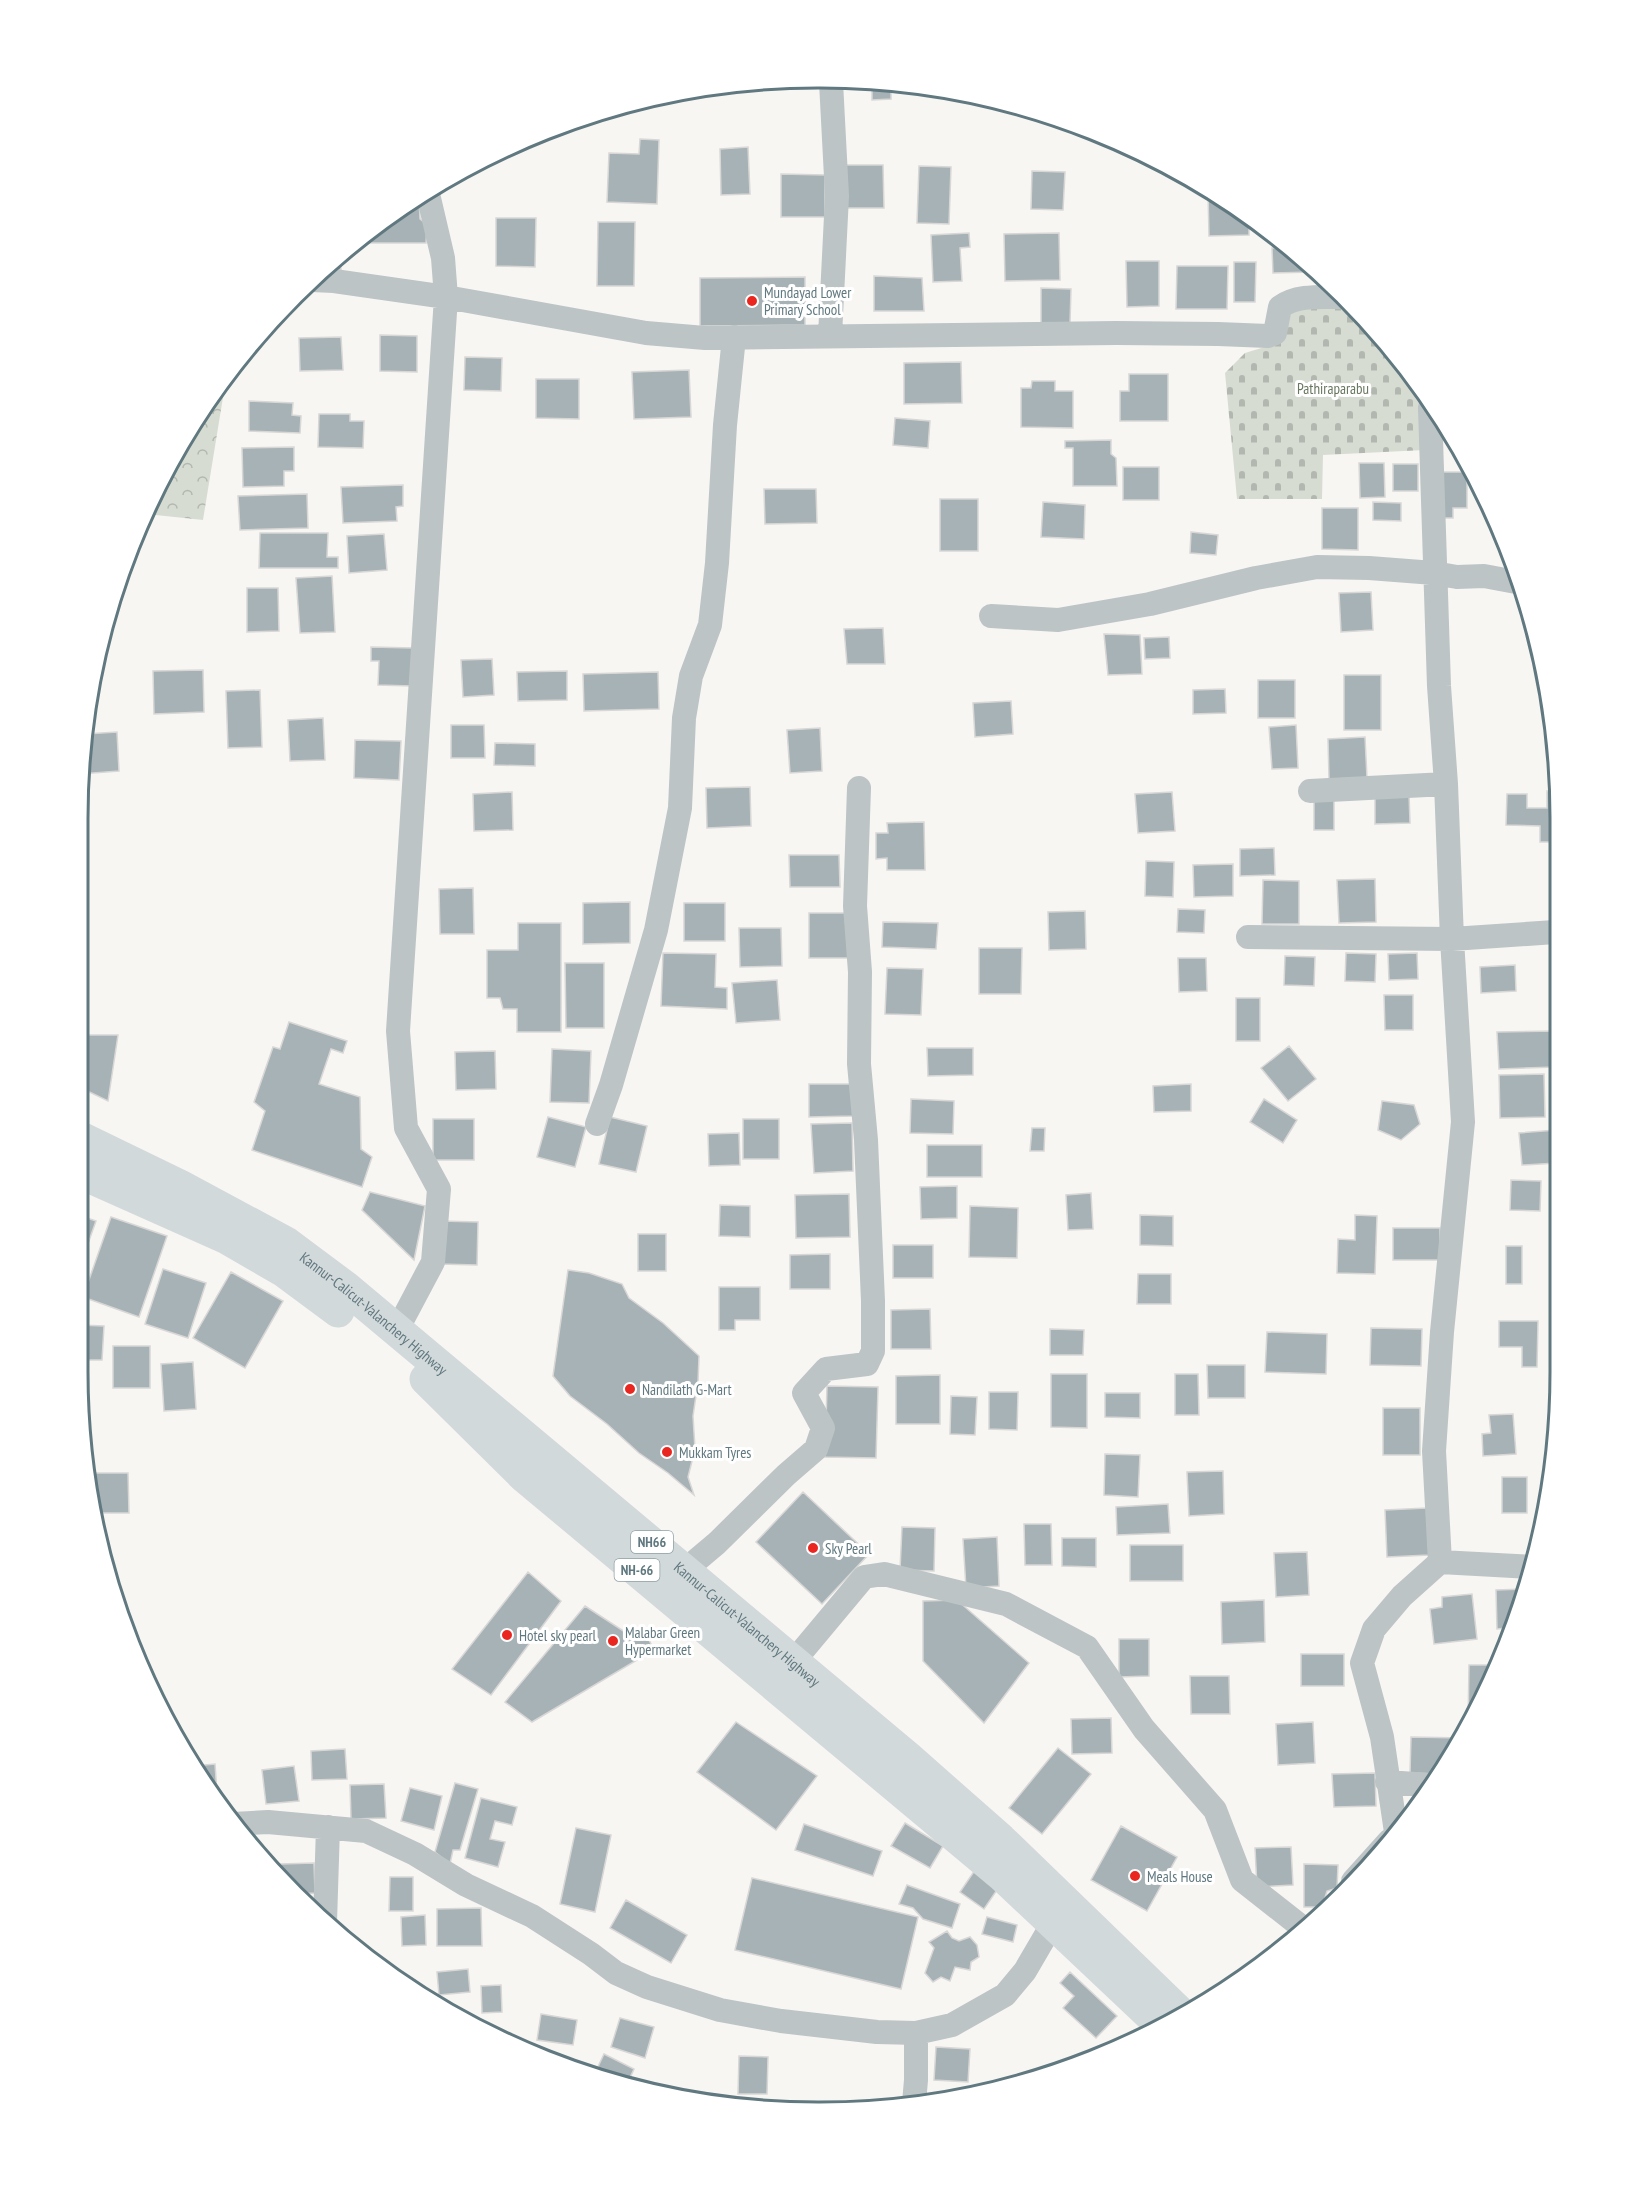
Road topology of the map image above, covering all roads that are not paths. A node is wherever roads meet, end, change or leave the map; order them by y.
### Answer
1 (831, 89) edge
2 (430, 201) edge
3 (325, 281) edge
4 (446, 297) junction
5 (1331, 297) edge
6 (830, 336) junction
7 (734, 338) junction
8 (1430, 420) edge
9 (1434, 573) junction
10 (1510, 581) edge
11 (991, 616) dead end
12 (1446, 784) junction
13 (859, 788) dead end
14 (1310, 790) dead end
15 (1550, 932) edge
16 (1248, 937) dead end
17 (1452, 939) junction
18 (597, 1124) dead end
19 (88, 1141) edge
20 (88, 1176) edge
21 (397, 1330) junction
22 (1440, 1562) junction
23 (1523, 1566) edge
24 (685, 1570) junction
25 (793, 1662) junction
26 (1387, 1782) junction
27 (1421, 1784) edge
28 (245, 1823) edge
29 (1393, 1823) edge
30 (328, 1827) junction
31 (325, 1909) edge
32 (1059, 1912) junction
33 (1297, 1923) edge
34 (1175, 2009) edge
35 (1155, 2019) edge
36 (916, 2033) junction
37 (915, 2095) edge

1 - 6 street
2 - 4 street
3 - 4 street
4 - 7 street
4 - 21 street
5 - 6 street
6 - 7 street
7 - 18 street
8 - 9 street
9 - 10 street
9 - 11 street
9 - 12 street
12 - 14 street
12 - 17 street
13 - 24 street
15 - 17 street
16 - 17 street
17 - 22 street
19 - 21 highway, Kannur-Calicut-Valanchery Highway / NH66
20 - 32 highway, Kannur-Calicut-Valanchery Highway / NH-66
21 - 24 highway, Kannur-Calicut-Valanchery Highway / NH66
22 - 23 street
22 - 26 street
24 - 25 highway, Kannur-Calicut-Valanchery Highway / NH66
25 - 32 highway, Kannur-Calicut-Valanchery Highway / NH66
25 - 33 street
26 - 27 street
26 - 29 street
28 - 30 street
30 - 31 street
30 - 36 street
32 - 34 highway, Kannur-Calicut-Valanchery Highway / NH66
32 - 35 highway, Kannur-Calicut-Valanchery Highway / NH-66
32 - 36 street
36 - 37 street

